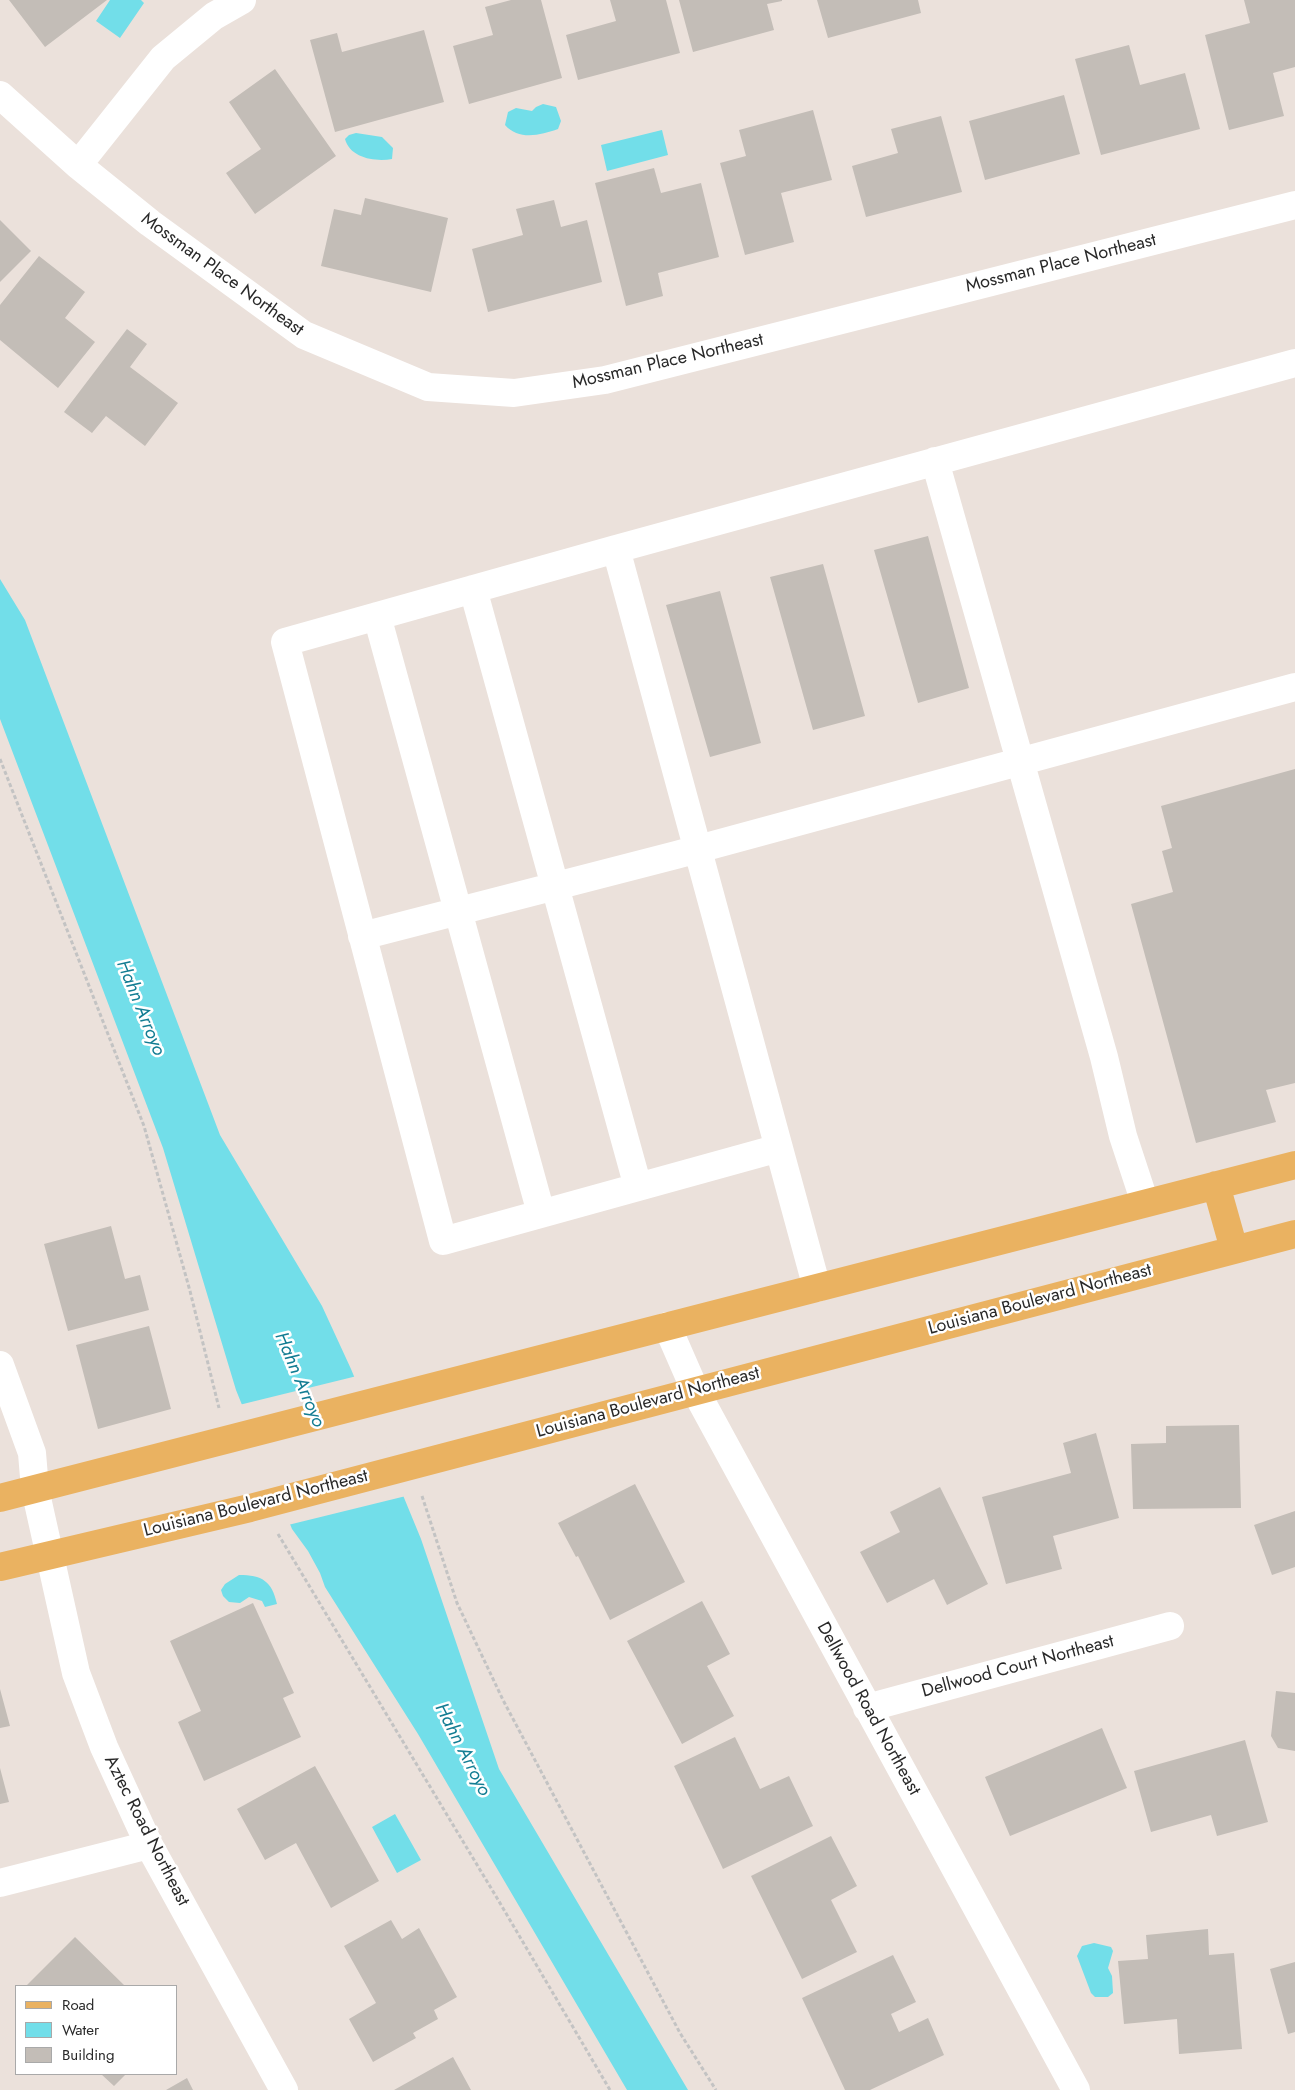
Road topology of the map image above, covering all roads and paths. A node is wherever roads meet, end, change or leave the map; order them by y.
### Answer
1 (242, 0) edge
2 (0, 95) edge
3 (78, 166) junction
4 (1295, 205) edge
5 (1295, 363) edge
6 (935, 461) junction
7 (616, 549) junction
8 (473, 589) junction
9 (377, 616) junction
10 (1295, 687) edge
11 (1019, 762) junction
12 (698, 849) junction
13 (555, 886) junction
14 (458, 912) junction
15 (362, 936) junction
16 (779, 1148) junction
17 (1295, 1165) edge
18 (1216, 1185) junction
19 (638, 1187) junction
20 (1145, 1203) junction
21 (541, 1213) junction
22 (1295, 1234) edge
23 (1234, 1249) junction
24 (817, 1288) junction
25 (667, 1326) junction
26 (0, 1365) edge
27 (695, 1390) junction
28 (35, 1489) junction
29 (422, 1495) dead end
30 (0, 1498) edge
31 (50, 1554) junction
32 (0, 1568) edge
33 (1170, 1626) dead end
34 (867, 1708) junction
35 (149, 1844) junction
36 (0, 1883) edge
37 (284, 2090) edge
38 (716, 2090) edge
39 (1076, 2090) edge

1 - 3 street
2 - 3 street, Mossman Place Northeast
3 - 4 street, Mossman Place Northeast
5 - 6 street
6 - 7 street
6 - 11 street
7 - 8 street
7 - 12 street
8 - 9 street
8 - 13 street
9 - 14 street
9 - 15 street
10 - 11 street
11 - 12 street
11 - 20 street
12 - 13 street
12 - 16 street
13 - 14 street
13 - 19 street
14 - 15 street
14 - 21 street
15 - 21 street
16 - 19 street
16 - 24 street
17 - 18 main road
18 - 20 main road
18 - 23 main road
19 - 21 street
20 - 24 main road
22 - 23 main road, Louisiana Boulevard Northeast
23 - 27 main road, Louisiana Boulevard Northeast
24 - 25 main road
25 - 27 street, Dellwood Road Northeast
25 - 28 main road
26 - 28 street, Aztec Road Northeast
27 - 31 main road, Louisiana Boulevard Northeast
27 - 34 street, Dellwood Road Northeast
28 - 30 main road
28 - 31 street, Aztec Road Northeast
29 - 38 path
31 - 32 main road, Louisiana Boulevard Northeast
31 - 35 street, Aztec Road Northeast
33 - 34 street, Dellwood Court Northeast
34 - 39 street, Dellwood Road Northeast
35 - 36 street
35 - 37 street, Aztec Road Northeast

